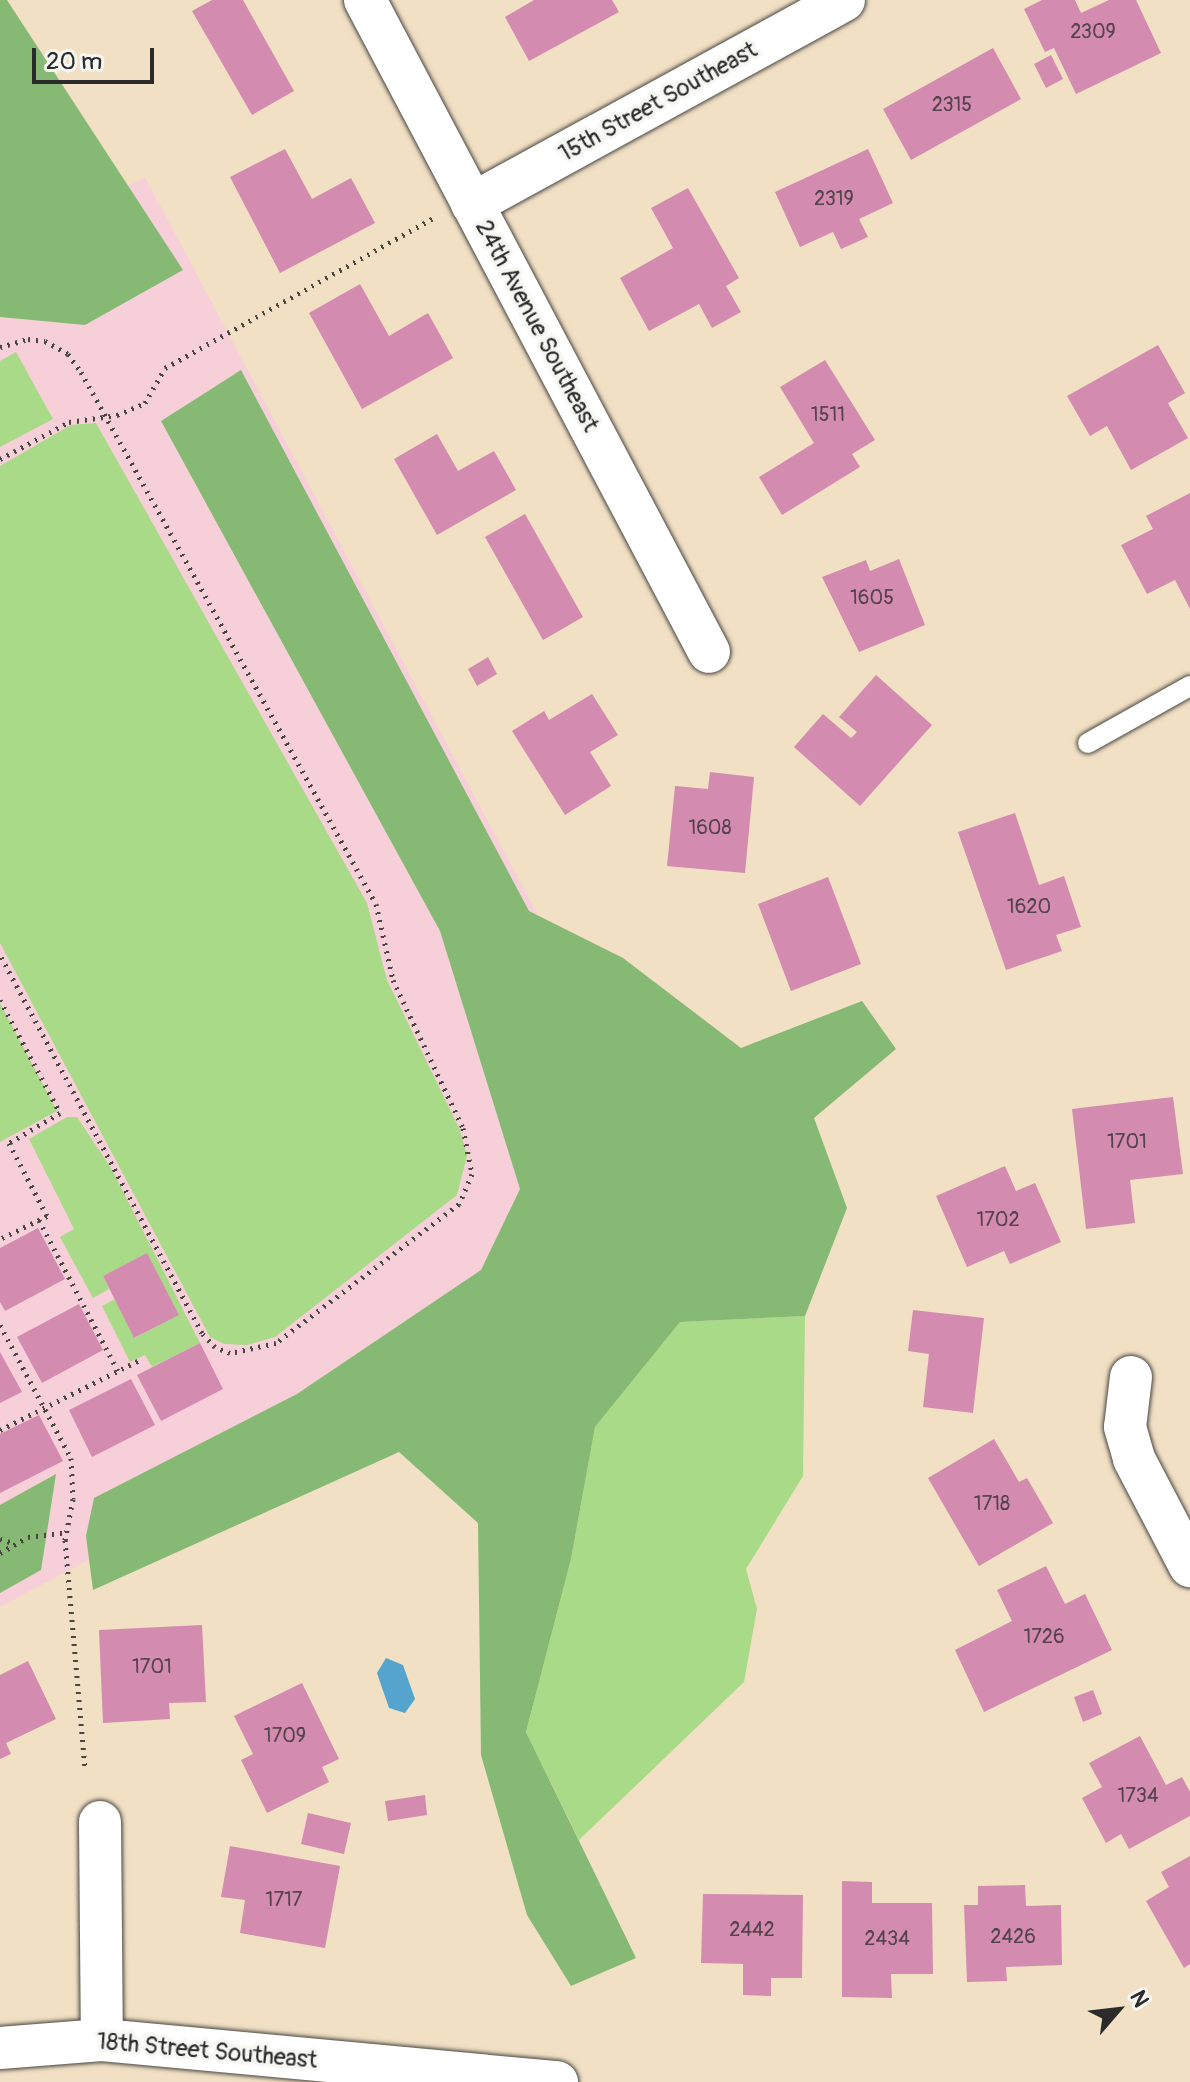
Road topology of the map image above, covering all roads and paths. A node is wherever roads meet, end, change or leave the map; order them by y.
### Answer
1 (365, 0) edge
2 (844, 0) edge
3 (456, 209) junction
4 (0, 347) edge
5 (105, 417) junction
6 (0, 459) edge
7 (709, 652) dead end
8 (1190, 686) edge
9 (1088, 743) dead end
10 (0, 954) edge
11 (0, 1000) edge
12 (39, 1220) junction
13 (0, 1239) edge
14 (0, 1325) edge
15 (142, 1359) dead end
16 (118, 1371) junction
17 (1131, 1377) dead end
18 (42, 1408) junction
19 (0, 1430) edge
20 (67, 1532) junction
21 (0, 1539) edge
22 (14, 1544) junction
23 (0, 1553) edge
24 (1190, 1566) edge
25 (85, 1770) dead end
26 (100, 1822) dead end
27 (102, 2040) junction
28 (0, 2048) edge
29 (553, 2082) edge

1 - 3 street, 24th Avenue Southeast
2 - 3 street, 15th Street Southeast
3 - 5 path
3 - 7 street, 24th Avenue Southeast
4 - 5 path
5 - 6 path
5 - 10 path
8 - 9 lane
11 - 12 path
12 - 13 path
12 - 16 path
14 - 18 path
15 - 16 path
16 - 18 path
17 - 24 street
18 - 19 path
18 - 20 path
20 - 22 path
20 - 25 path
21 - 22 path
22 - 23 path
26 - 27 street
27 - 28 street, 18th Street Southeast
27 - 29 street, 18th Street Southeast

